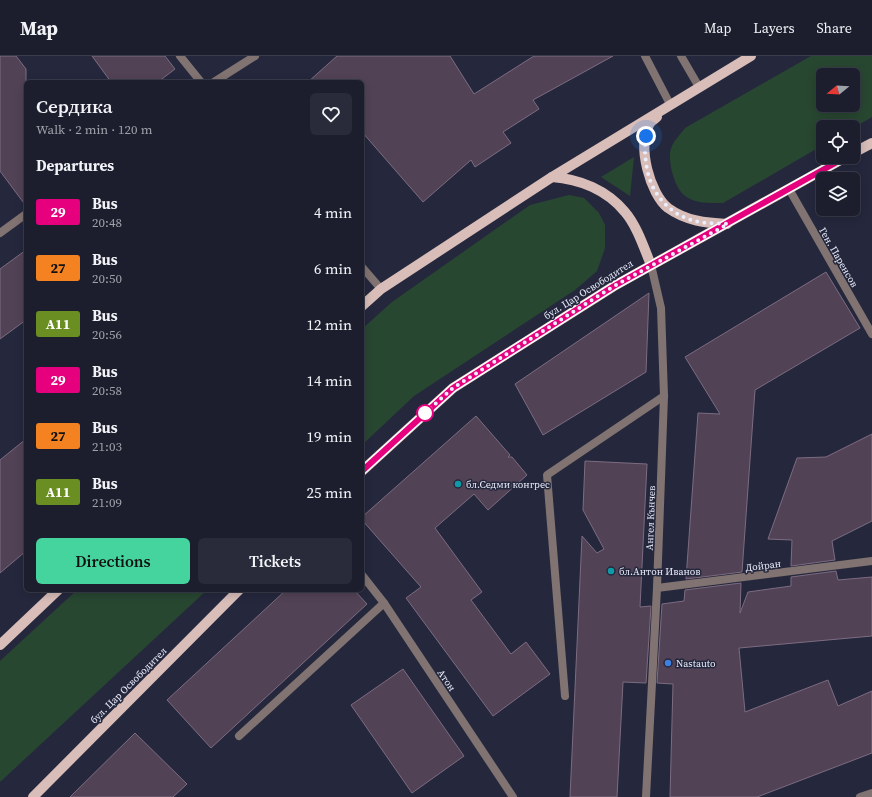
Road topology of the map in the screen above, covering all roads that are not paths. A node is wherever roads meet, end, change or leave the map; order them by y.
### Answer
1 (180, 56) edge
2 (255, 56) edge
3 (645, 56) edge
4 (681, 56) edge
5 (751, 56) edge
6 (199, 80) edge
7 (217, 80) edge
8 (699, 87) junction
9 (670, 104) junction
10 (872, 143) edge
11 (860, 149) edge
12 (834, 164) edge
13 (552, 177) junction
14 (789, 189) junction
15 (24, 215) edge
16 (728, 224) junction
17 (0, 233) edge
18 (651, 265) junction
19 (364, 269) edge
20 (381, 289) junction
21 (364, 304) edge
22 (872, 334) edge
23 (664, 396) junction
24 (364, 469) edge
25 (872, 561) edge
26 (364, 577) edge
27 (657, 588) junction
28 (56, 592) edge
29 (237, 592) edge
30 (384, 603) junction
31 (0, 645) edge
32 (565, 696) dead end
33 (239, 736) dead end
34 (872, 793) edge
35 (33, 797) edge
36 (513, 797) edge
37 (646, 797) edge
38 (860, 797) edge

1 - 6 street
2 - 7 street
3 - 9 street
4 - 8 street
5 - 8 main road
8 - 9 main road
9 - 13 main road
9 - 16 main road
10 - 11 main road
12 - 14 main road, бул. Цар Освободител
13 - 18 main road
13 - 20 main road
14 - 16 main road, бул. Цар Освободител
14 - 22 street, Ген. Паренсов
15 - 17 street
16 - 18 main road, бул. Цар Освободител
18 - 23 street, Ангел Кънчев
18 - 24 main road, бул. Цар Освободител
19 - 20 street
20 - 21 main road
23 - 27 street, Ангел Кънчев
23 - 32 street
25 - 27 street, Дойран
26 - 30 street, Атон
27 - 37 street, Ангел Кънчев
28 - 31 main road
29 - 35 main road, бул. Цар Освободител
30 - 33 street
30 - 36 street, Атон
34 - 38 street

